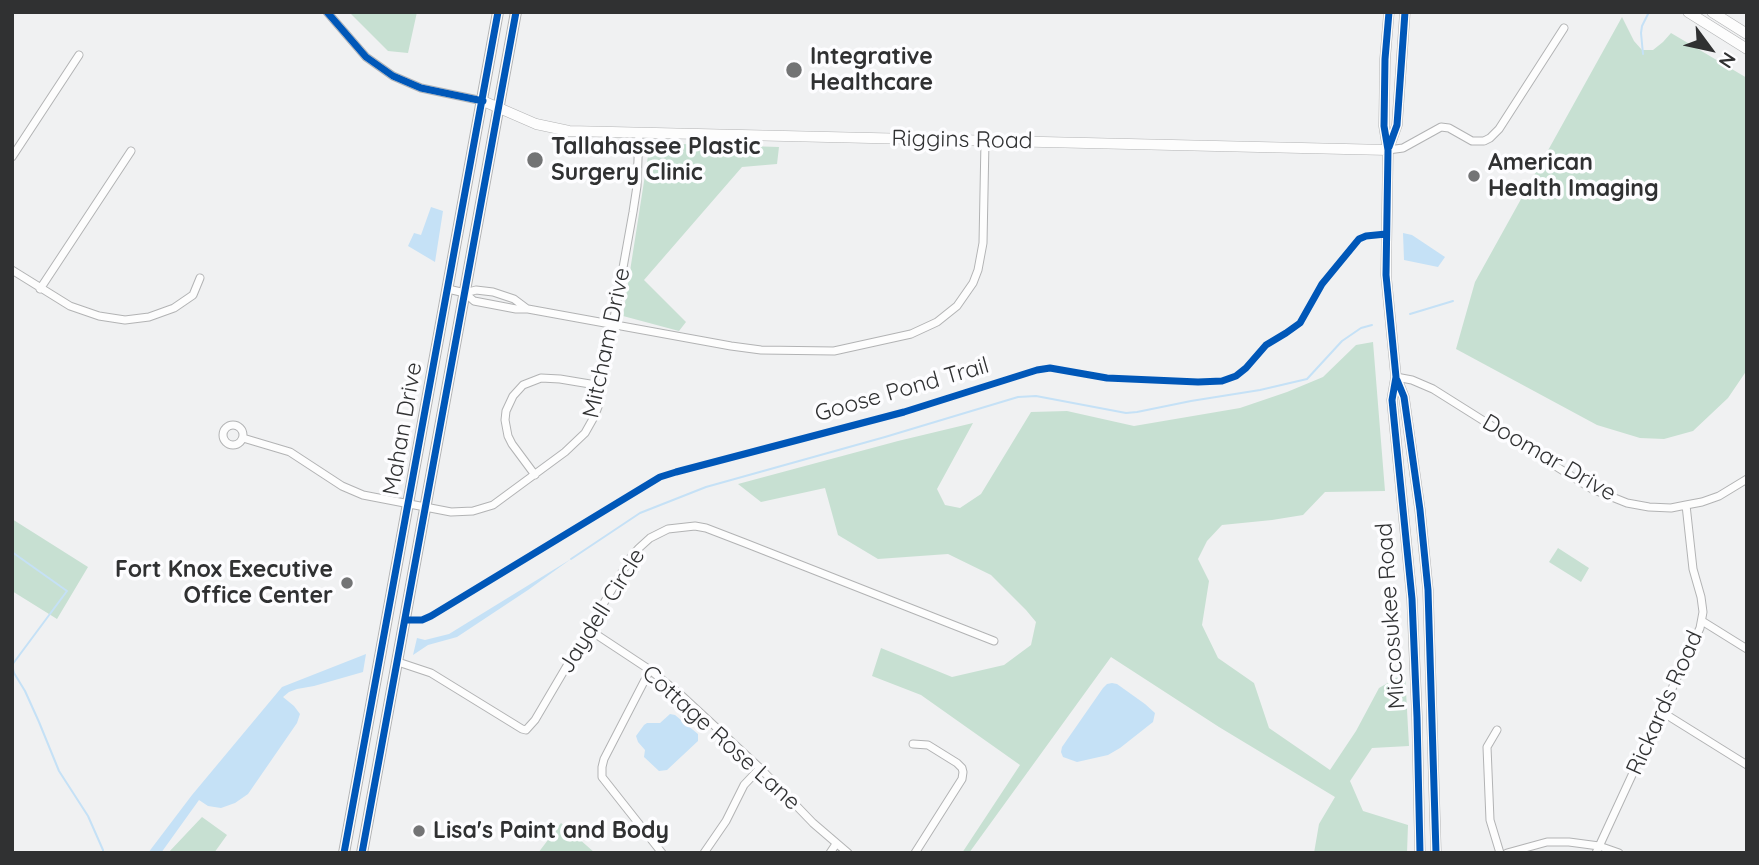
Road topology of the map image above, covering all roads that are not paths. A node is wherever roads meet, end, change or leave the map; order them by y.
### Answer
1 (327, 12) edge
2 (498, 12) edge
3 (516, 12) edge
4 (1389, 12) edge
5 (1405, 12) edge
6 (1688, 12) edge
7 (1712, 12) edge
8 (1564, 28) dead end
9 (1747, 34) edge
10 (1747, 49) edge
11 (79, 55) dead end
12 (483, 101) junction
13 (498, 109) junction
14 (639, 133) junction
15 (985, 141) junction
16 (1388, 150) junction
17 (131, 151) dead end
18 (12, 157) edge
19 (12, 270) edge
20 (200, 278) dead end
21 (40, 289) junction
22 (448, 289) junction
23 (465, 293) junction
24 (613, 324) junction
25 (1396, 377) junction
26 (602, 386) junction
27 (243, 438) dead end
28 (535, 475) junction
29 (1747, 479) edge
30 (409, 505) junction
31 (1686, 505) junction
32 (425, 507) junction
33 (1408, 559) junction
34 (1425, 559) junction
35 (1702, 621) junction
36 (589, 629) junction
37 (403, 633) junction
38 (383, 641) junction
39 (994, 641) dead end
40 (1747, 649) edge
41 (398, 662) junction
42 (650, 670) junction
43 (1662, 712) junction
44 (1497, 730) dead end
45 (913, 744) dead end
46 (1747, 765) edge
47 (760, 768) junction
48 (836, 844) junction
49 (1598, 850) edge
50 (344, 853) edge
51 (362, 853) edge
52 (662, 853) edge
53 (704, 853) edge
54 (830, 853) edge
55 (848, 853) edge
56 (915, 853) edge
57 (1420, 853) edge
58 (1436, 853) edge
59 (1500, 853) edge
60 (1507, 853) edge
61 (1619, 853) edge

1 - 12 street, Riggins Road
2 - 12 main road, Mahan Drive
3 - 13 main road, Mahan Drive
4 - 16 street, Miccosukee Road
5 - 16 street, Miccosukee Road
6 - 10 street
7 - 9 street
8 - 16 street, Riggins Road
11 - 18 street
12 - 13 street, Riggins Road
12 - 22 main road, Mahan Drive
13 - 14 street, Riggins Road
13 - 23 main road, Mahan Drive
14 - 15 street, Riggins Road
14 - 24 street, Mitcham Drive
15 - 16 street, Riggins Road
15 - 24 street
16 - 25 street, Miccosukee Road
17 - 21 street
19 - 21 street
20 - 21 street
22 - 23 street
22 - 30 main road, Mahan Drive
23 - 24 street
23 - 32 main road, Mahan Drive
24 - 26 street, Mitcham Drive
25 - 31 street, Doomar Drive
25 - 33 street, Miccosukee Road
25 - 34 street, Miccosukee Road
26 - 28 street, Mitcham Drive
26 - 28 street
27 - 30 street, Mitcham Drive
28 - 32 street, Mitcham Drive
29 - 31 street, Doomar Drive
30 - 32 street, Mitcham Drive
30 - 38 main road, Mahan Drive
31 - 35 street, Rickards Road
32 - 37 main road, Mahan Drive
33 - 34 street
33 - 57 street, Miccosukee Road
34 - 58 street, Miccosukee Road
35 - 40 street
35 - 43 street, Rickards Road
36 - 39 street, Jaydell Circle
36 - 41 street, Jaydell Circle
36 - 42 street, Cottage Rose Lane
37 - 38 main road
37 - 41 main road, Mahan Drive
38 - 41 main road
38 - 50 main road, Mahan Drive
41 - 51 main road, Mahan Drive
42 - 47 street, Cottage Rose Lane
42 - 52 street
43 - 46 street
43 - 49 street, Rickards Road
44 - 59 street
45 - 56 street
47 - 48 street, Cottage Rose Lane
47 - 53 street
48 - 54 street
48 - 55 street, Cottage Rose Lane
49 - 60 street
49 - 61 street

